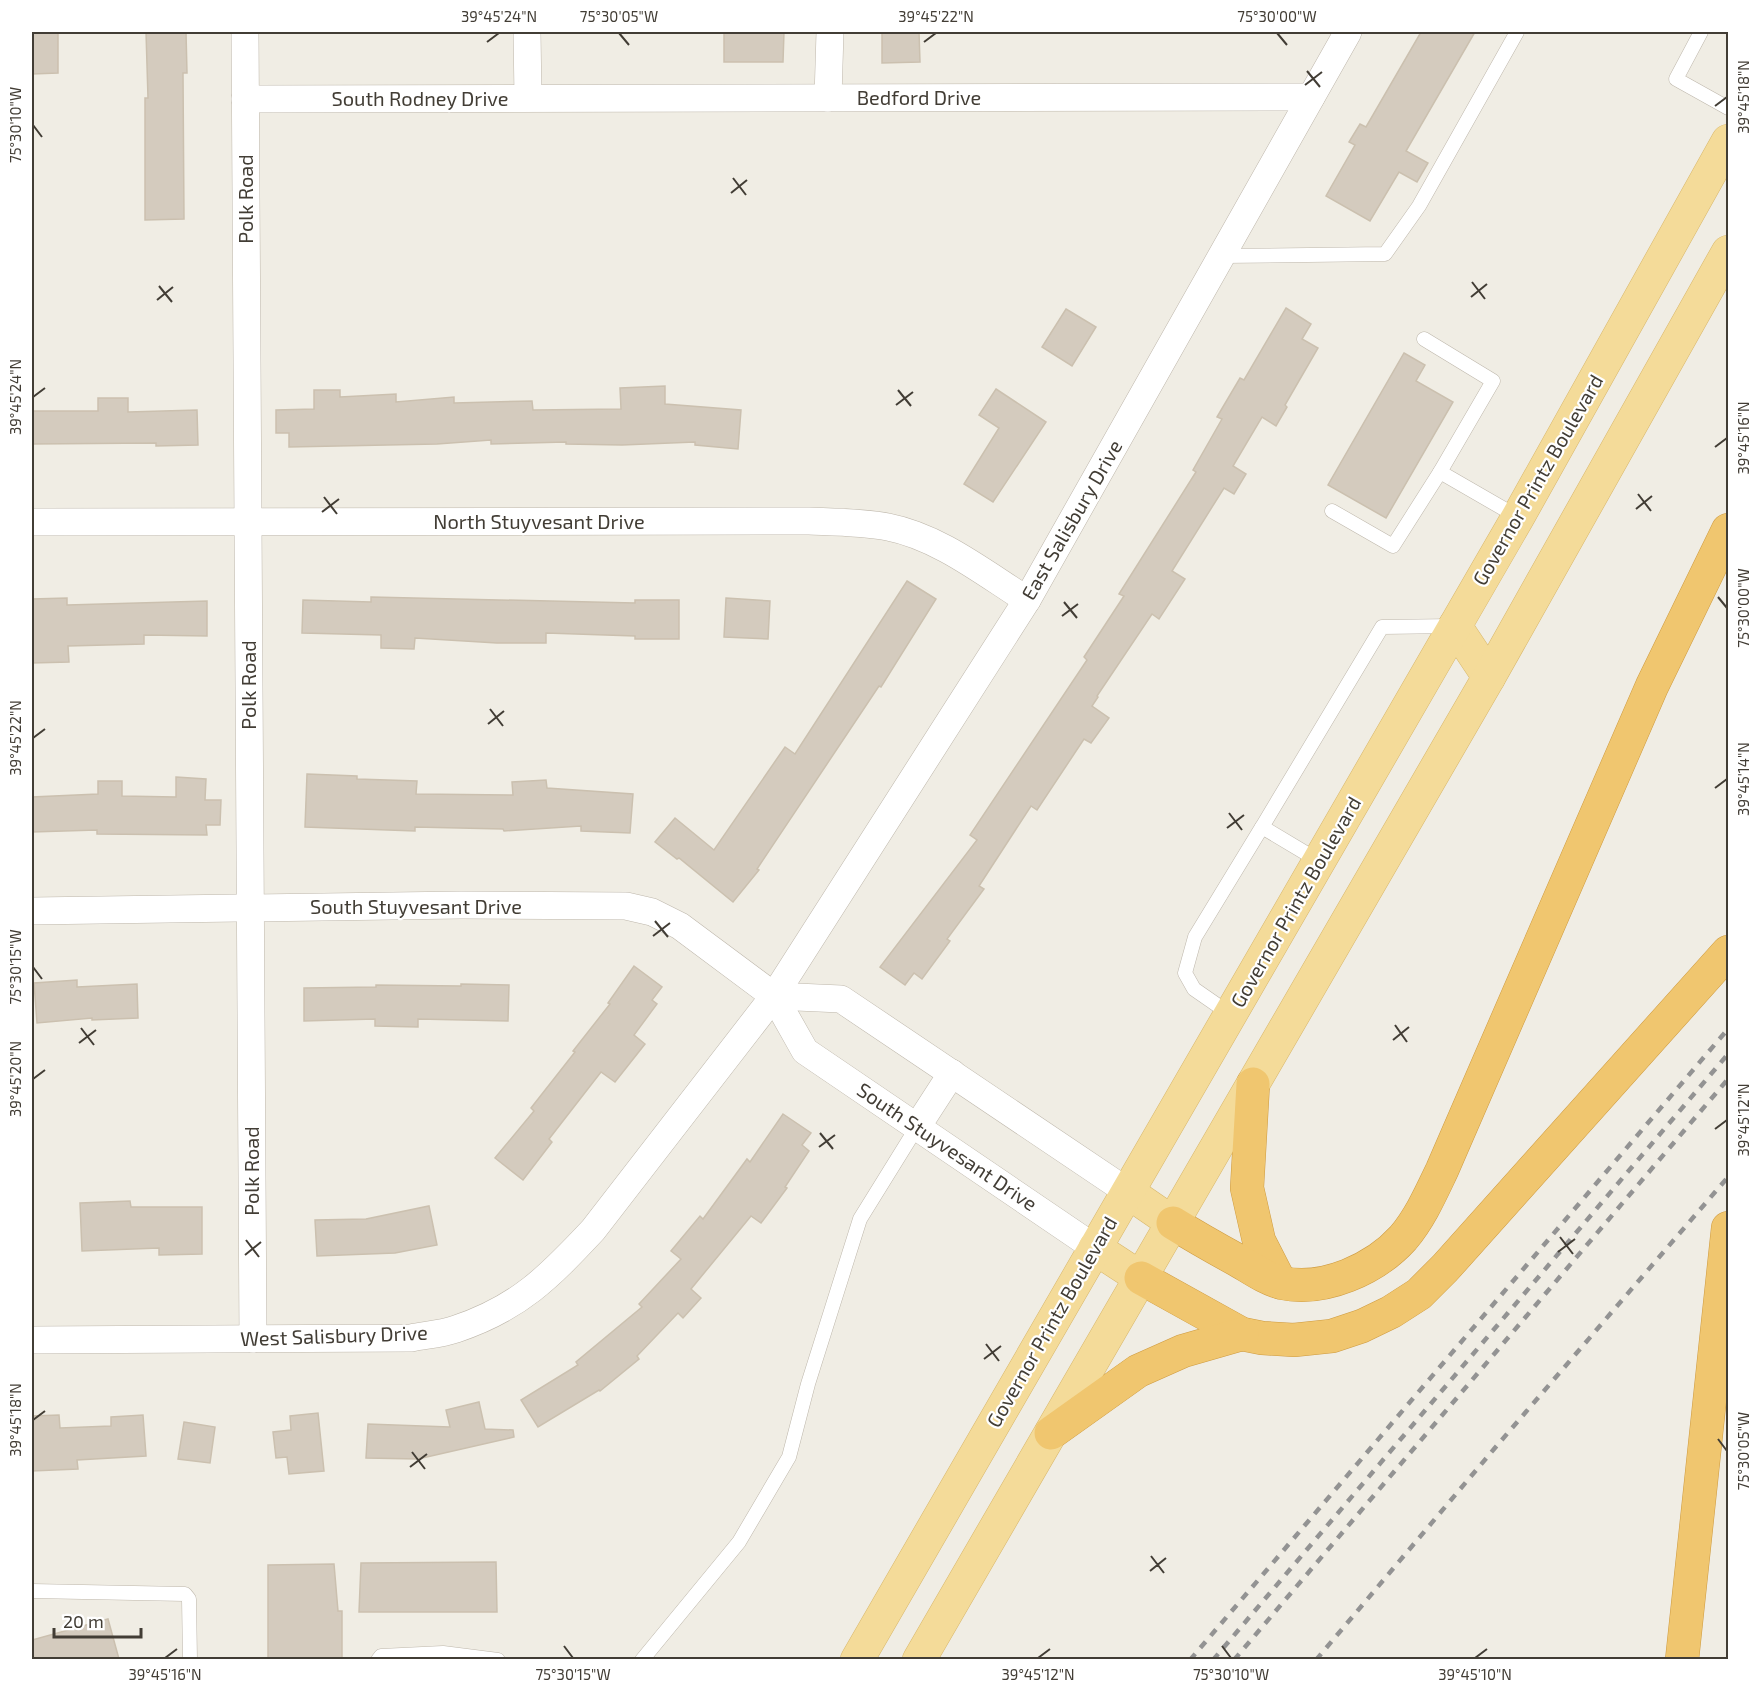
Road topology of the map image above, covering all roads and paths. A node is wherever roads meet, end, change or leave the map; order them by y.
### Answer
1 (245, 32) edge
2 (527, 32) edge
3 (830, 32) edge
4 (1348, 32) edge
5 (1517, 32) edge
6 (1701, 32) edge
7 (1311, 97) junction
8 (528, 98) junction
9 (828, 98) junction
10 (245, 99) junction
11 (1728, 108) edge
12 (1728, 141) edge
13 (1728, 252) edge
14 (1221, 256) junction
15 (1424, 339) dead end
16 (1440, 472) junction
17 (1332, 511) dead end
18 (1518, 517) junction
19 (32, 522) edge
20 (248, 522) junction
21 (1728, 530) edge
22 (1027, 600) junction
23 (1455, 626) junction
24 (1489, 676) junction
25 (1262, 826) junction
26 (1319, 861) junction
27 (250, 908) junction
28 (32, 911) edge
29 (1728, 952) edge
30 (774, 996) junction
31 (1231, 1014) junction
32 (952, 1073) junction
33 (1254, 1084) junction
34 (917, 1127) junction
35 (1128, 1192) junction
36 (1173, 1223) junction
37 (1728, 1228) edge
38 (1095, 1248) junction
39 (1141, 1278) junction
40 (1280, 1282) junction
41 (1242, 1334) junction
42 (253, 1339) junction
43 (32, 1340) edge
44 (1051, 1433) junction
45 (32, 1591) edge
46 (190, 1659) edge
47 (378, 1659) edge
48 (498, 1659) edge
49 (642, 1659) edge
50 (857, 1659) edge
51 (919, 1659) edge
52 (1682, 1659) edge

1 - 10 street, Polk Road
2 - 8 street, South Rodney Drive
3 - 9 street
4 - 7 street, East Salisbury Drive
5 - 14 lane
6 - 11 lane
7 - 9 street, Bedford Drive
7 - 14 street, East Salisbury Drive
8 - 9 street, Bedford Drive
8 - 10 street, South Rodney Drive
10 - 20 street, Polk Road
12 - 18 main road, Governor Printz Boulevard
13 - 24 main road
14 - 22 street, East Salisbury Drive
15 - 16 lane
16 - 17 lane
16 - 18 lane
18 - 23 main road, Governor Printz Boulevard
19 - 20 street, North Stuyvesant Drive
20 - 22 street, North Stuyvesant Drive
20 - 27 street, Polk Road
21 - 40 highway
22 - 30 street, East Salisbury Drive
23 - 24 main road
23 - 25 lane
23 - 26 main road, Governor Printz Boulevard
24 - 33 main road
25 - 26 lane
25 - 31 lane
26 - 31 main road, Governor Printz Boulevard
27 - 28 street, South Stuyvesant Drive
27 - 30 street, South Stuyvesant Drive
27 - 42 street, Polk Road
29 - 41 highway
30 - 32 street
30 - 34 street, South Stuyvesant Drive
30 - 42 street, West Salisbury Drive
31 - 35 main road, Governor Printz Boulevard
32 - 34 street
32 - 35 street
33 - 36 main road
33 - 40 highway
34 - 38 street, South Stuyvesant Drive
34 - 49 lane
35 - 36 main road
35 - 38 main road, Governor Printz Boulevard
36 - 39 main road
36 - 40 highway
37 - 52 highway
38 - 39 main road, South Stuyvesant Drive
38 - 50 main road, Governor Printz Boulevard
39 - 41 highway
39 - 44 main road
41 - 44 highway
42 - 43 street, West Salisbury Drive
44 - 51 main road
45 - 46 lane
47 - 48 lane

